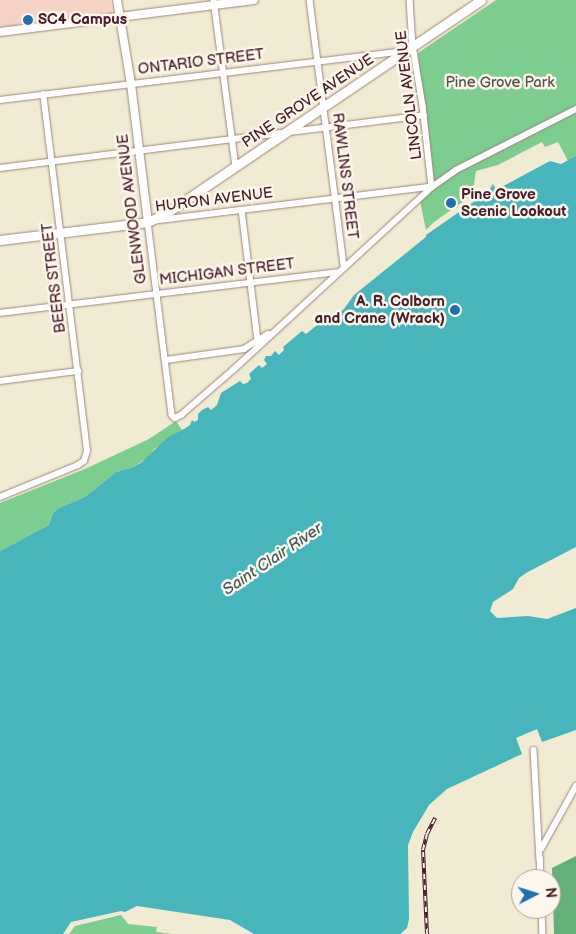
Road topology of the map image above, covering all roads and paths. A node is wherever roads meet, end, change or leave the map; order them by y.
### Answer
1 (117, 0) edge
2 (254, 0) edge
3 (310, 0) edge
4 (410, 0) edge
5 (481, 0) edge
6 (214, 3) edge
7 (120, 17) junction
8 (0, 32) edge
9 (410, 48) junction
10 (318, 60) junction
11 (224, 72) junction
12 (131, 84) junction
13 (43, 95) junction
14 (0, 100) edge
15 (324, 106) junction
16 (576, 109) edge
17 (424, 115) junction
18 (326, 128) junction
19 (284, 133) junction
20 (233, 140) junction
21 (139, 151) junction
22 (52, 162) junction
23 (236, 166) junction
24 (0, 168) edge
25 (432, 187) junction
26 (336, 199) junction
27 (242, 210) junction
28 (148, 222) junction
29 (61, 232) junction
30 (0, 240) edge
31 (344, 266) junction
32 (337, 272) junction
33 (251, 281) junction
34 (156, 294) junction
35 (70, 304) junction
36 (0, 313) edge
37 (272, 332) junction
38 (258, 340) junction
39 (166, 360) junction
40 (78, 371) junction
41 (0, 381) edge
42 (0, 497) edge
43 (534, 750) dead end
44 (576, 786) edge
45 (540, 860) junction
46 (540, 869) edge
47 (542, 919) edge
48 (543, 934) edge

1 - 7 street, GLENWOOD AVENUE
2 - 6 street
3 - 10 street, RAWLINS STREET
4 - 9 street, LINCOLN AVENUE
5 - 9 main road, PINE GROVE AVENUE
6 - 7 street
6 - 11 street
7 - 8 street
7 - 12 street, GLENWOOD AVENUE
9 - 10 street, ONTARIO STREET
9 - 15 main road, PINE GROVE AVENUE
9 - 17 street, LINCOLN AVENUE
10 - 11 street, ONTARIO STREET
10 - 15 street, RAWLINS STREET
11 - 12 street, ONTARIO STREET
11 - 20 street
12 - 13 street, ONTARIO STREET
12 - 21 street, GLENWOOD AVENUE
13 - 14 street, ONTARIO STREET
13 - 22 street, BEERS STREET
15 - 18 street, RAWLINS STREET
15 - 19 main road, PINE GROVE AVENUE
16 - 25 street
17 - 18 street
17 - 25 street, LINCOLN AVENUE
18 - 19 street
18 - 26 street, RAWLINS STREET
19 - 20 street
19 - 23 main road, PINE GROVE AVENUE
20 - 21 street
20 - 23 street
21 - 22 street
21 - 28 street, GLENWOOD AVENUE
22 - 24 street
22 - 29 street, BEERS STREET
23 - 28 main road, PINE GROVE AVENUE
25 - 26 street, HURON AVENUE
25 - 31 street
26 - 27 street, HURON AVENUE
26 - 31 street, RAWLINS STREET
27 - 28 street, HURON AVENUE
27 - 33 street
28 - 29 main road, HURON AVENUE
28 - 34 street, GLENWOOD AVENUE
29 - 30 main road, HURON AVENUE
29 - 35 street, BEERS STREET
31 - 32 street
32 - 33 street, MICHIGAN STREET
32 - 37 street
33 - 34 street, MICHIGAN STREET
33 - 38 street
34 - 35 street, MICHIGAN STREET
34 - 39 street, GLENWOOD AVENUE
35 - 36 street, MICHIGAN STREET
35 - 40 street, BEERS STREET
37 - 38 street
37 - 39 street, GLENWOOD AVENUE
38 - 39 street
40 - 41 street
40 - 42 street, BEERS STREET
43 - 45 street
44 - 45 street
45 - 46 street
47 - 48 street

